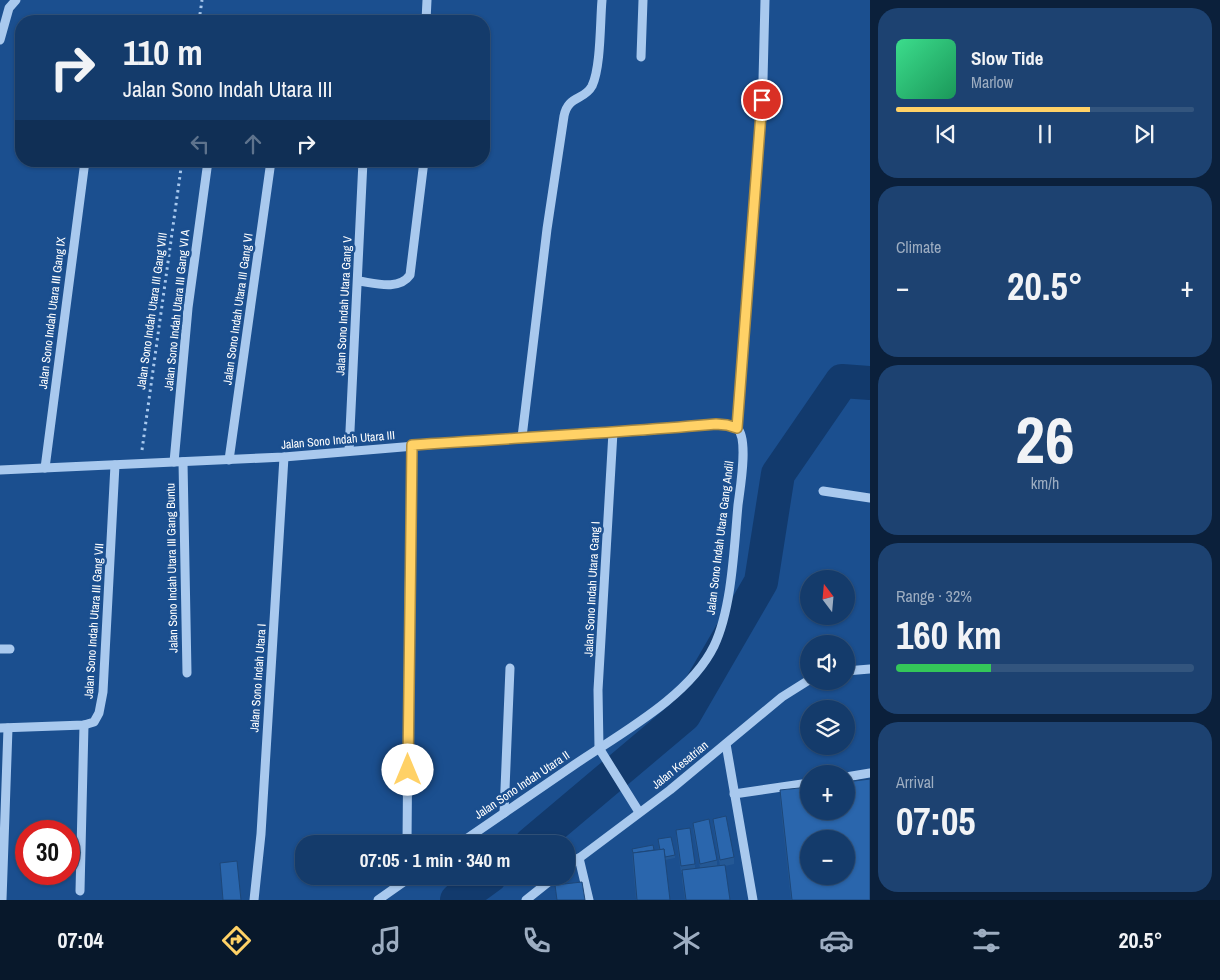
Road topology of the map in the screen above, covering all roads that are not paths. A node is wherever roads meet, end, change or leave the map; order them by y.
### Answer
1 (16, 0) edge
2 (427, 0) edge
3 (602, 0) edge
4 (643, 0) edge
5 (765, 0) edge
6 (426, 15) edge
7 (0, 40) edge
8 (640, 57) dead end
9 (83, 167) edge
10 (207, 167) edge
11 (270, 167) edge
12 (363, 167) edge
13 (423, 167) edge
14 (359, 282) junction
15 (737, 428) junction
16 (613, 432) junction
17 (522, 437) junction
18 (412, 445) junction
19 (349, 451) junction
20 (284, 457) junction
21 (229, 460) junction
22 (178, 462) junction
23 (115, 465) junction
24 (45, 468) junction
25 (0, 470) edge
26 (823, 491) dead end
27 (870, 498) edge
28 (0, 649) edge
29 (10, 649) dead end
30 (510, 668) dead end
31 (870, 669) edge
32 (855, 670) edge
33 (187, 674) dead end
34 (800, 685) edge
35 (84, 725) junction
36 (4, 728) edge
37 (726, 744) junction
38 (601, 751) junction
39 (870, 773) edge
40 (855, 776) edge
41 (800, 784) edge
42 (734, 794) junction
43 (640, 812) junction
44 (504, 813) junction
45 (407, 835) edge
46 (472, 835) edge
47 (579, 858) junction
48 (575, 861) edge
49 (398, 885) edge
50 (545, 885) edge
51 (80, 891) dead end
52 (527, 899) edge
53 (2, 900) edge
54 (254, 900) edge
55 (378, 900) edge
56 (589, 900) edge
57 (753, 900) edge

1 - 7 street
2 - 6 street
3 - 17 street
4 - 8 street
5 - 15 street, Jalan Sono Indah Utara Gang Andil
9 - 24 street, Jalan Sono Indah Utara III Gang IX
10 - 22 street, Jalan Sono Indah Utara III Gang VI A
11 - 21 street, Jalan Sono Indah Utara III Gang VI
12 - 14 street, Jalan Sono Indah Utara Gang V
13 - 14 street
14 - 19 street, Jalan Sono Indah Utara Gang V
15 - 16 street, Jalan Sono Indah Utara III
15 - 38 street, Jalan Sono Indah Utara Gang Andil
16 - 17 street, Jalan Sono Indah Utara III
16 - 38 street, Jalan Sono Indah Utara Gang I
17 - 18 street, Jalan Sono Indah Utara III
18 - 19 street, Jalan Sono Indah Utara III
18 - 45 street
19 - 20 street, Jalan Sono Indah Utara III
20 - 21 street, Jalan Sono Indah Utara III
20 - 54 street, Jalan Sono Indah Utara I
21 - 22 street, Jalan Sono Indah Utara III
22 - 23 street, Jalan Sono Indah Utara III
22 - 33 street, Jalan Sono Indah Utara III Gang Buntu
23 - 24 street, Jalan Sono Indah Utara III
23 - 35 street, Jalan Sono Indah Utara III Gang VII
24 - 25 street, Jalan Sono Indah Utara III
26 - 27 street
28 - 29 street
30 - 44 street
31 - 32 street
34 - 37 street, Jalan Kesatrian
35 - 36 street
35 - 51 street
36 - 53 street
37 - 42 street
37 - 43 street, Jalan Kesatrian
38 - 43 street
38 - 44 street, Jalan Sono Indah Utara II
39 - 40 street
41 - 42 street
42 - 57 street
43 - 47 street, Jalan Kesatrian
44 - 46 street, Jalan Sono Indah Utara II
47 - 48 street, Jalan Kesatrian
47 - 56 street
49 - 55 street
50 - 52 street

